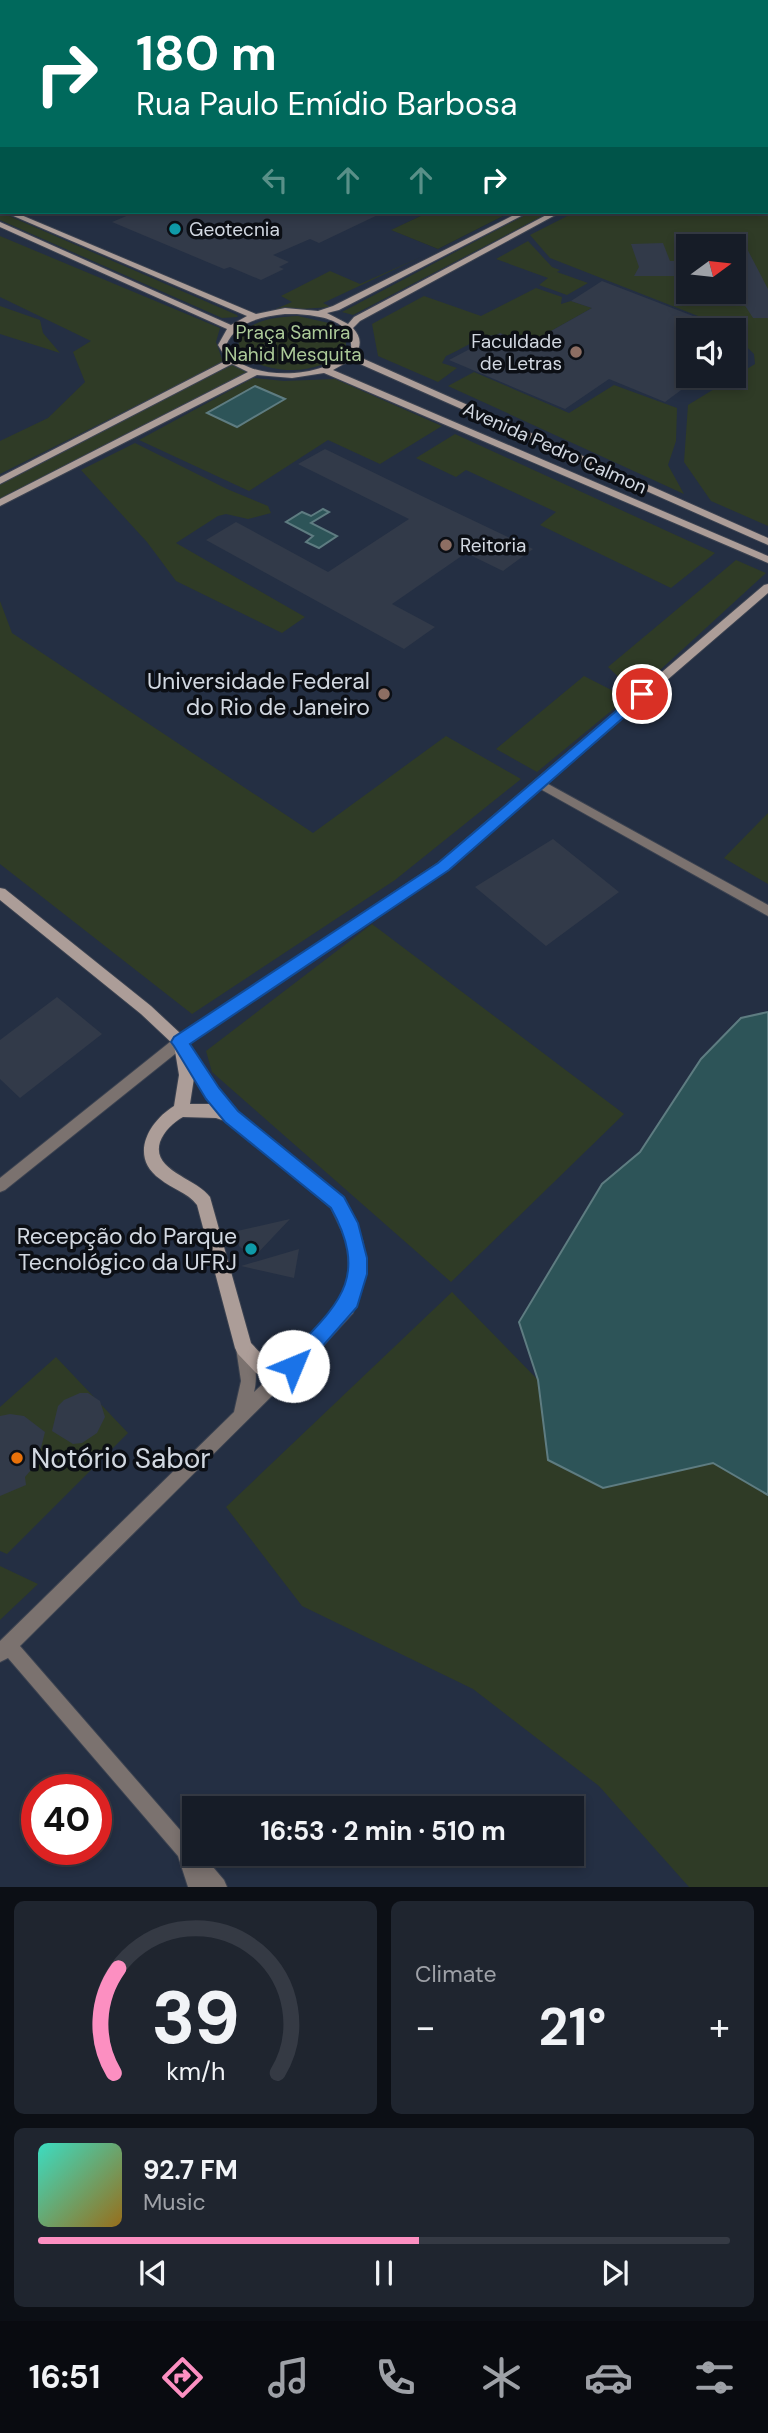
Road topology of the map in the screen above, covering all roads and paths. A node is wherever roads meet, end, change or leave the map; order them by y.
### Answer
1 (13, 214) edge
2 (521, 214) edge
3 (553, 214) edge
4 (0, 224) edge
5 (318, 313) junction
6 (254, 316) junction
7 (349, 327) junction
8 (232, 328) junction
9 (350, 356) junction
10 (232, 361) junction
11 (326, 370) junction
12 (256, 372) junction
13 (3, 480) edge
14 (26, 489) junction
15 (0, 503) edge
16 (768, 542) edge
17 (768, 560) edge
18 (768, 587) edge
19 (539, 783) junction
20 (0, 893) edge
21 (768, 911) edge
22 (180, 1042) junction
23 (181, 1110) junction
24 (232, 1116) junction
25 (0, 1186) edge
26 (244, 1348) junction
27 (293, 1366) junction
28 (240, 1416) junction
29 (4, 1649) edge
30 (182, 1848) edge
31 (190, 1866) edge
32 (198, 1866) edge
33 (198, 1887) edge
34 (217, 1887) edge

1 - 6 street
2 - 5 street
3 - 7 street
4 - 8 street
5 - 6 street
5 - 7 street
6 - 8 street
7 - 9 street
8 - 10 street
9 - 11 street
9 - 16 street, Avenida Pedro Calmon
10 - 12 street
10 - 13 street
11 - 12 street
11 - 17 street, Avenida Pedro Calmon
12 - 14 street
13 - 14 street
14 - 15 street
18 - 19 street
19 - 21 street
19 - 22 street
20 - 22 street
22 - 23 street
22 - 24 street
22 - 25 street
23 - 24 street
23 - 26 street
24 - 27 street
26 - 27 street
26 - 28 street
27 - 28 street
28 - 29 street
29 - 30 street
31 - 33 street
32 - 34 street

